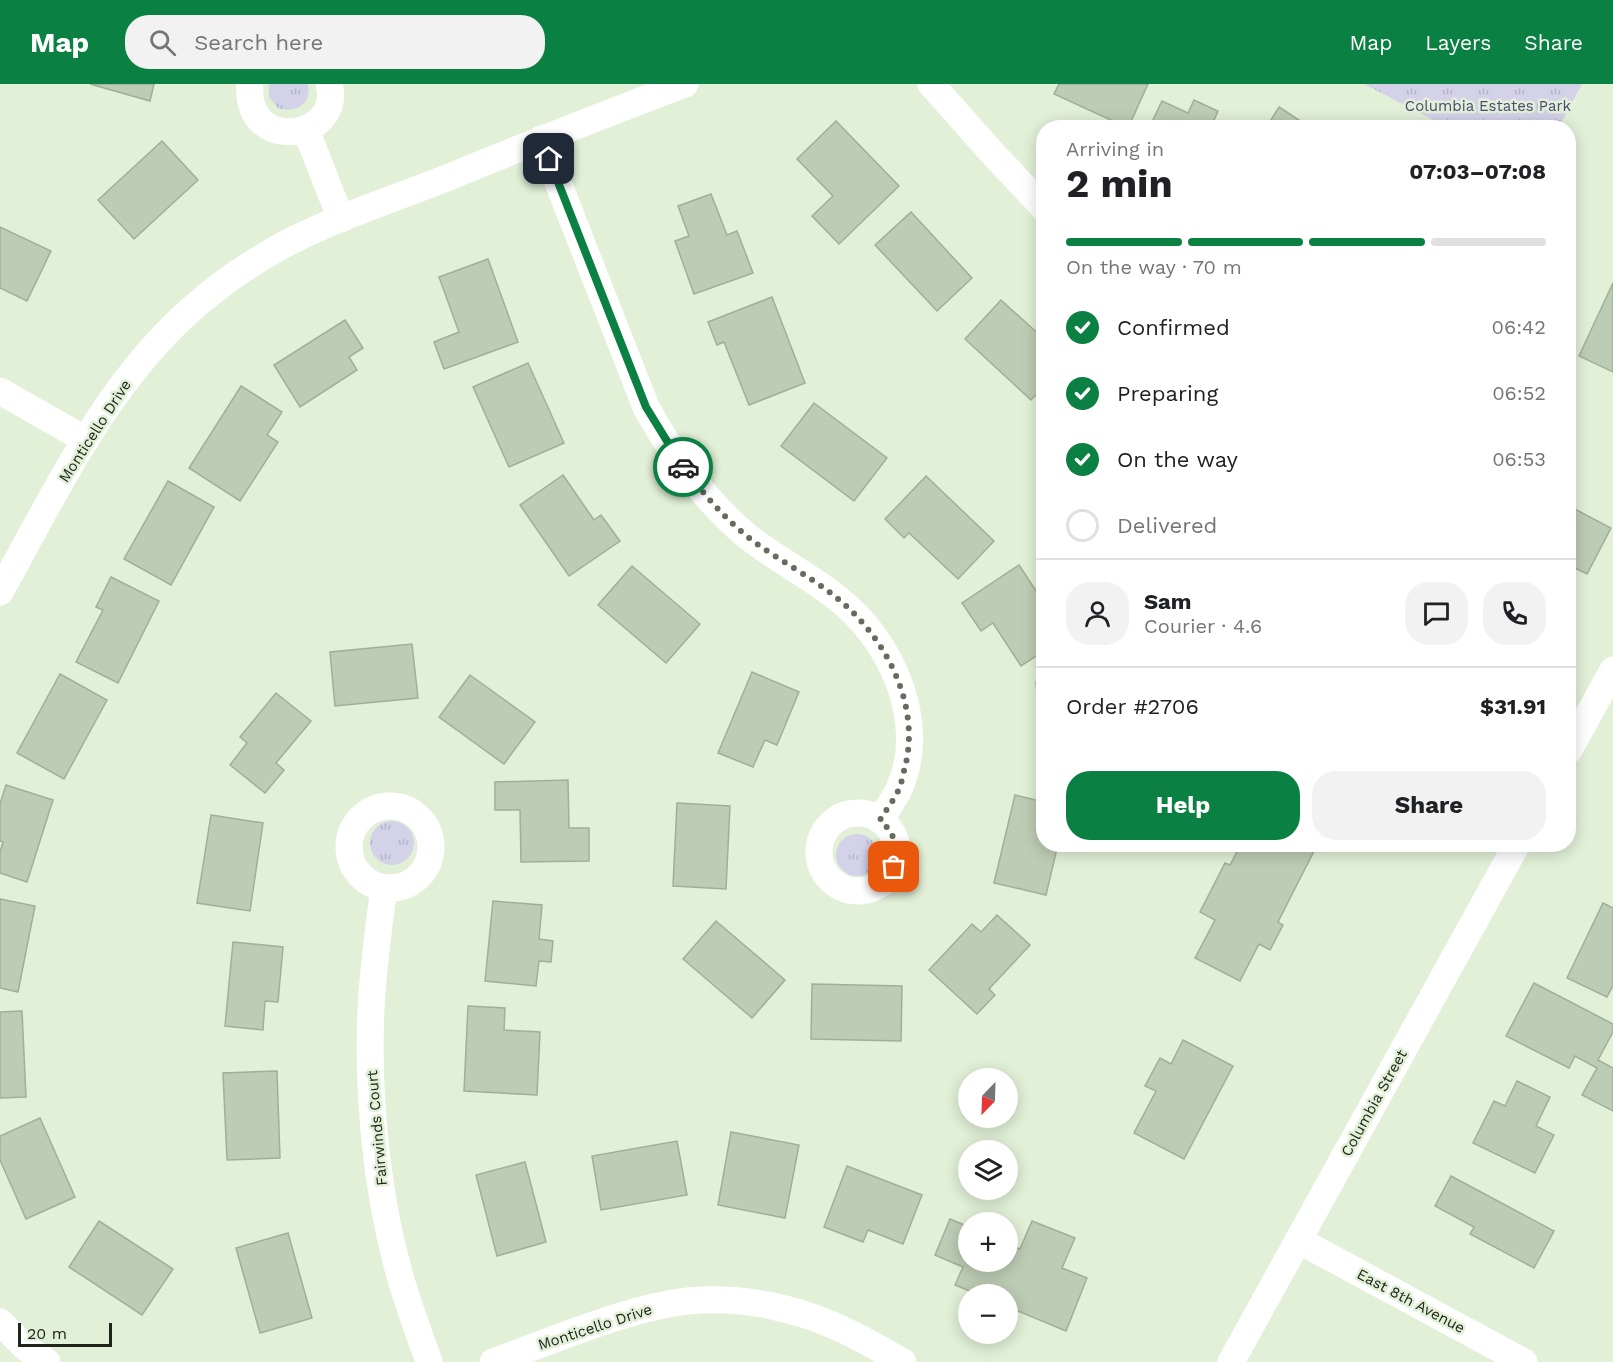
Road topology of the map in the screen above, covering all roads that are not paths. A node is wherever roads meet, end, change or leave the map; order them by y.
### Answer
1 (250, 84) edge
2 (329, 84) edge
3 (685, 84) edge
4 (931, 84) edge
5 (306, 130) junction
6 (542, 139) junction
7 (1036, 200) edge
8 (341, 219) junction
9 (0, 391) edge
10 (86, 440) junction
11 (0, 592) edge
12 (1613, 670) edge
13 (1576, 737) edge
14 (880, 820) dead end
15 (1513, 852) edge
16 (384, 888) dead end
17 (1298, 1240) junction
18 (0, 1322) edge
19 (47, 1362) edge
20 (429, 1362) edge
21 (493, 1362) edge
22 (903, 1362) edge
23 (1231, 1362) edge
24 (1524, 1362) edge

1 - 5 street
2 - 5 street
3 - 6 street, Monticello Drive
4 - 7 street
5 - 8 street
6 - 8 street, Monticello Drive
6 - 14 street
8 - 10 street, Monticello Drive
9 - 10 street
10 - 11 street, Monticello Drive
12 - 13 street
15 - 17 street, Columbia Street
16 - 20 street, Fairwinds Court
17 - 23 street, Columbia Street
17 - 24 street, East 8th Avenue
18 - 19 street
21 - 22 street, Monticello Drive

